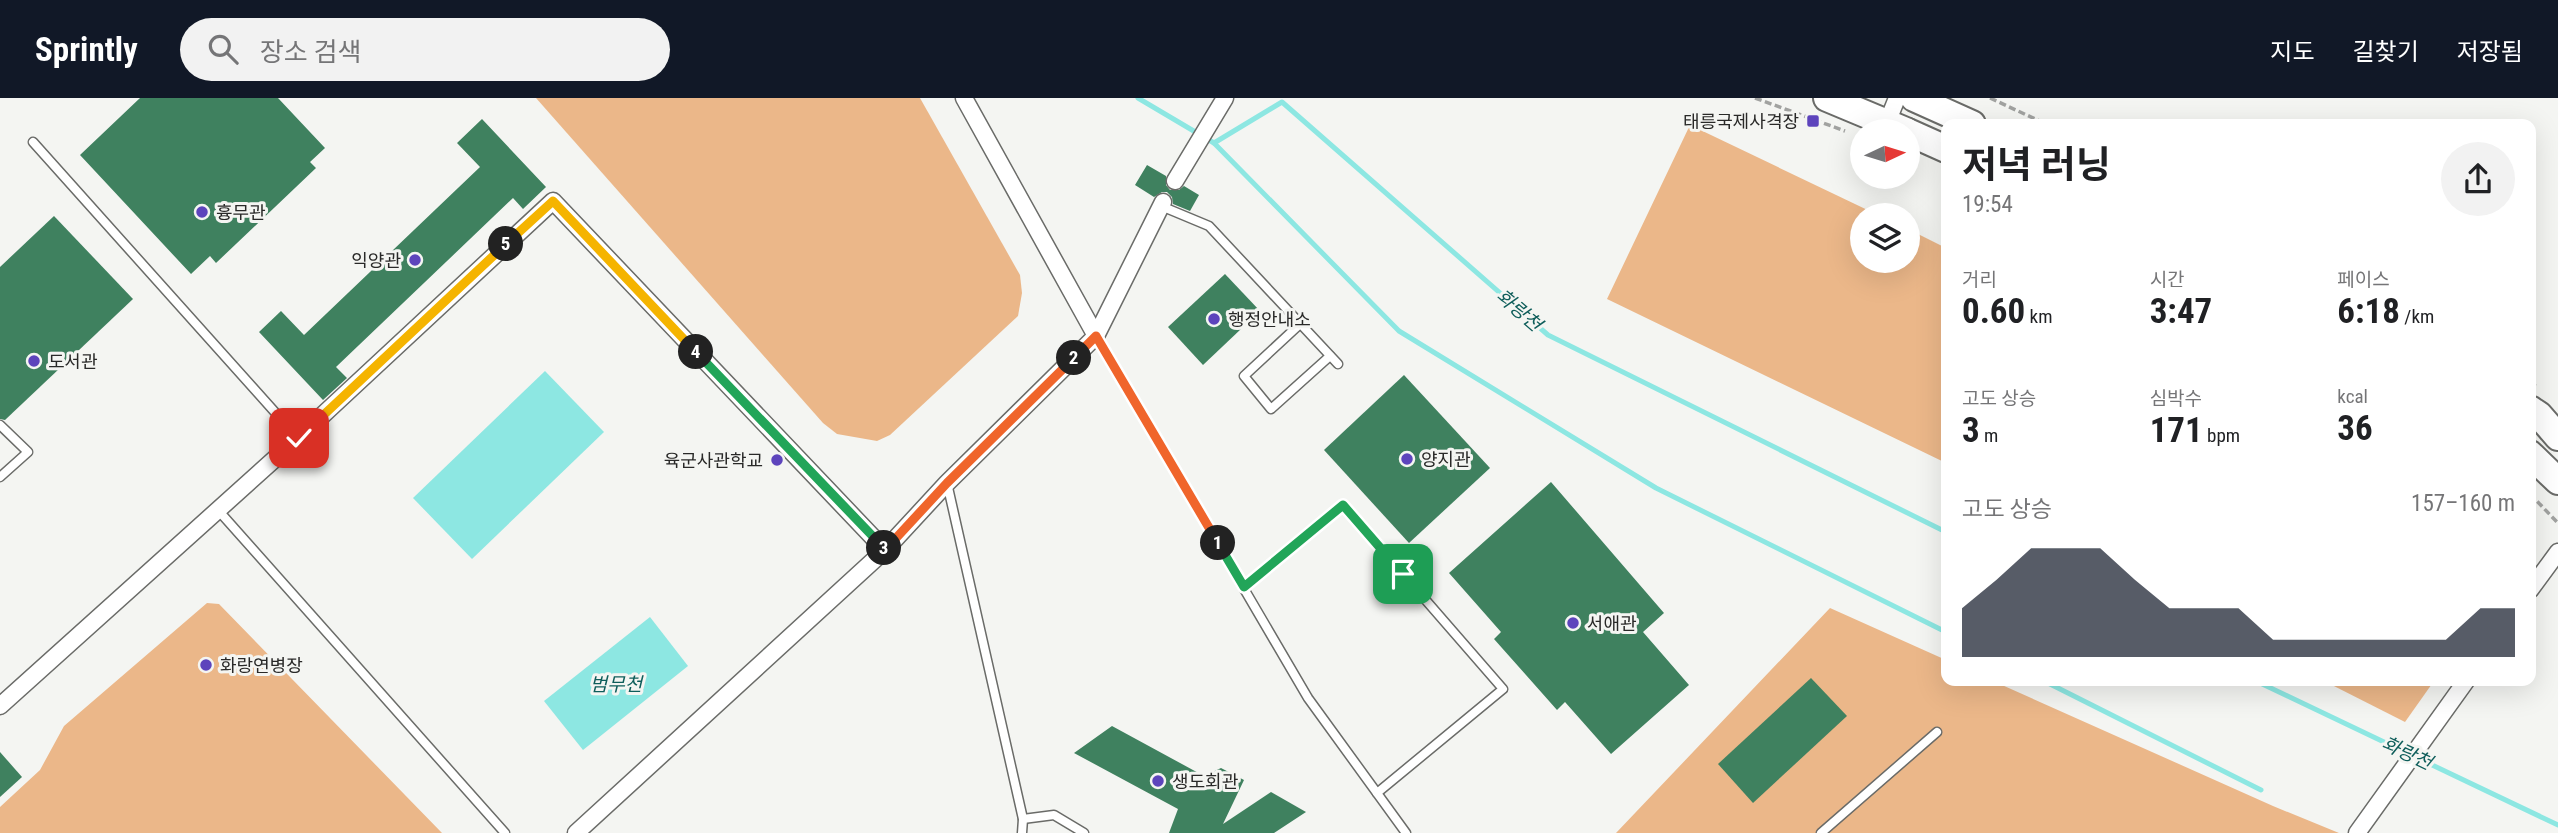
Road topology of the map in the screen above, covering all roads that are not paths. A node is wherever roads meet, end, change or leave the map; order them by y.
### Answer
1 (964, 98) edge
2 (1225, 98) edge
3 (1827, 98) edge
4 (1897, 98) edge
5 (1914, 98) edge
6 (1876, 119) edge
7 (1899, 119) edge
8 (1961, 119) edge
9 (1920, 138) edge
10 (33, 142) dead end
11 (1941, 147) edge
12 (1175, 179) dead end
13 (1162, 204) joint
14 (1300, 324) junction
15 (1096, 336) junction
16 (1330, 356) junction
17 (1338, 364) dead end
18 (2536, 413) edge
19 (0, 425) edge
20 (2558, 437) edge
21 (299, 438) junction
22 (2536, 460) edge
23 (0, 477) edge
24 (2558, 481) edge
25 (947, 483) junction
26 (218, 510) junction
27 (885, 550) junction
28 (2558, 552) edge
29 (2536, 582) edge
30 (1244, 587) junction
31 (2462, 686) edge
32 (0, 706) edge
33 (1937, 732) dead end
34 (1377, 793) junction
35 (1023, 818) junction
36 (505, 833) edge
37 (576, 833) edge
38 (1022, 833) edge
39 (1084, 833) edge
40 (1406, 833) edge
41 (1821, 833) edge
42 (2357, 833) edge

1 - 15 street
2 - 12 street
3 - 6 main road
4 - 7 street
5 - 8 main road
9 - 11 main road
10 - 21 lane
13 - 14 lane
13 - 15 street
14 - 16 lane
14 - 16 lane
15 - 25 street
15 - 30 lane
16 - 17 lane
18 - 20 main road
19 - 23 lane
21 - 26 street
21 - 27 street
22 - 24 main road
25 - 27 street
25 - 35 lane
26 - 32 street
26 - 36 lane
27 - 37 street
28 - 29 street
30 - 34 lane
30 - 34 lane
31 - 42 street
33 - 41 lane
34 - 40 lane
35 - 38 lane
35 - 39 lane

